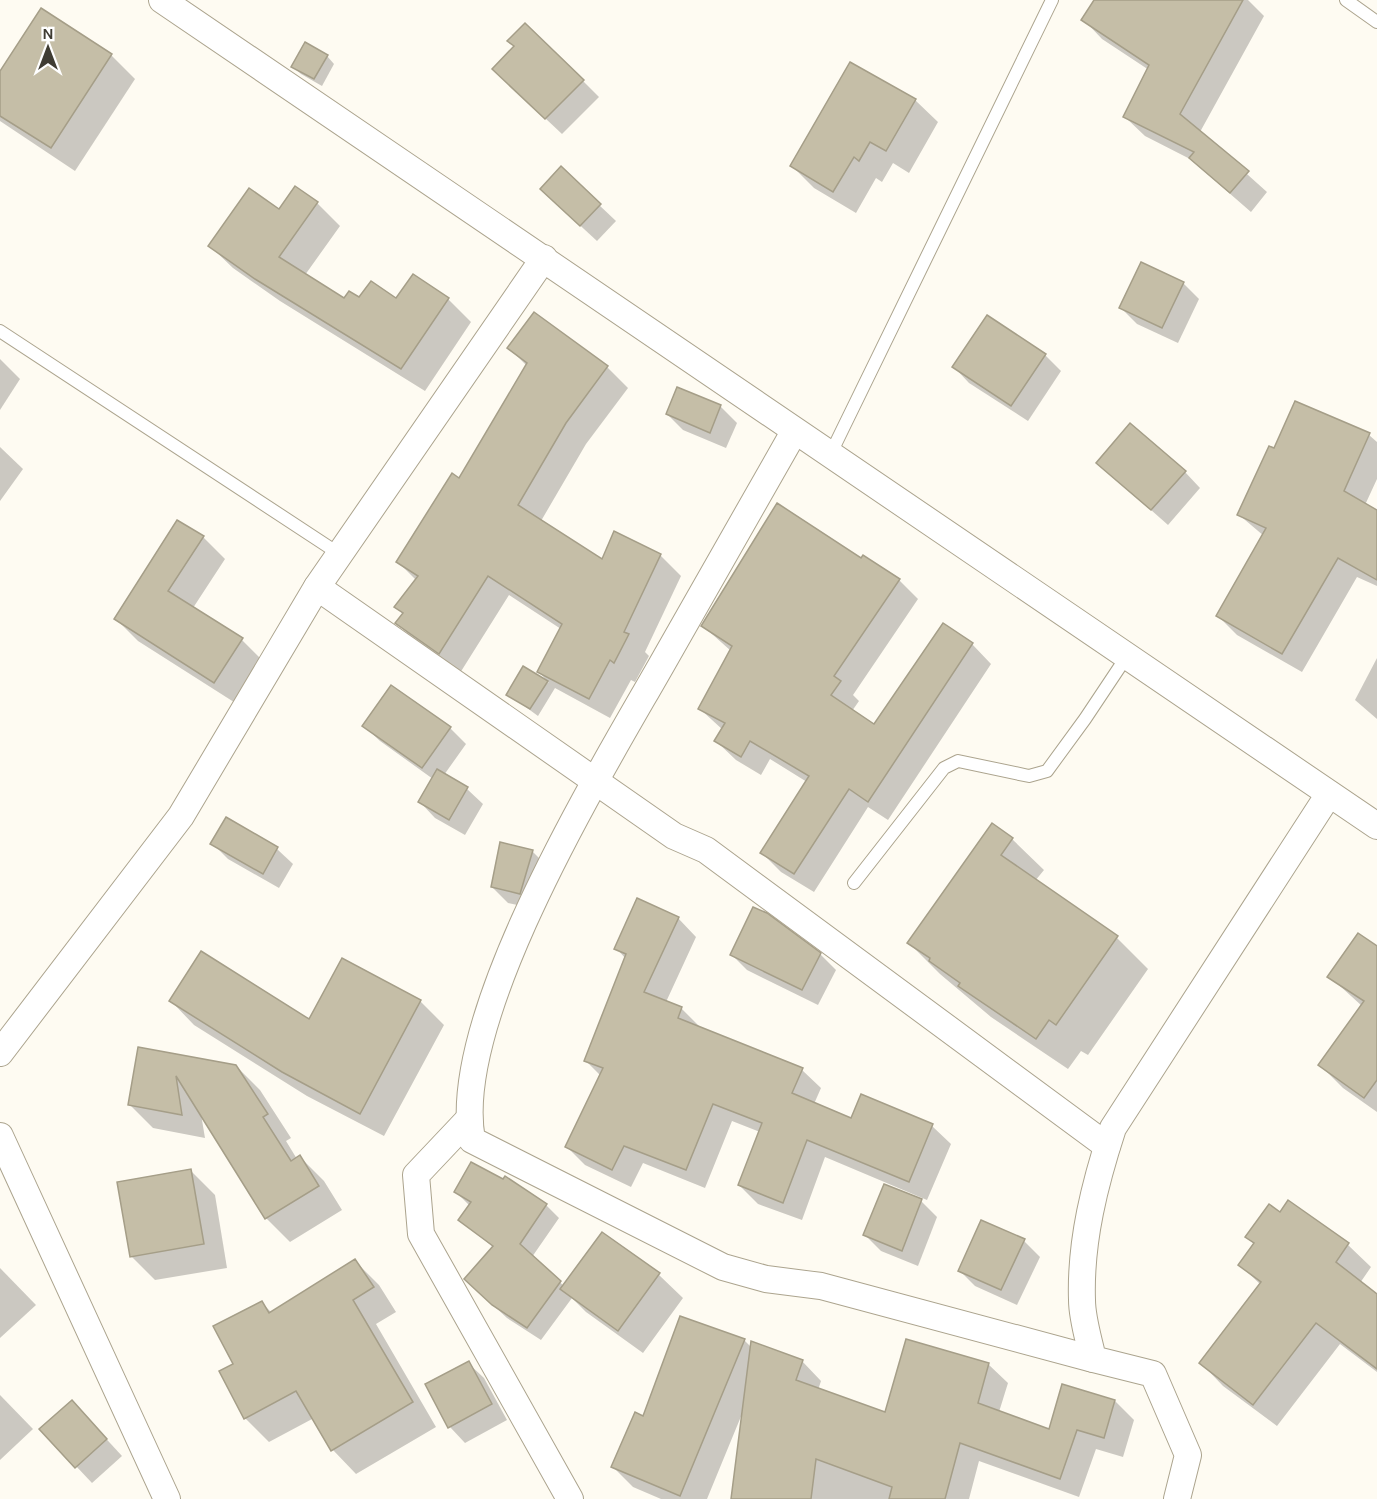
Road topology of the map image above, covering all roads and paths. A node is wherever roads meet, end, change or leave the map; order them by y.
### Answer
1 (162, 0) edge
2 (1052, 0) edge
3 (1346, 0) edge
4 (1377, 22) edge
5 (544, 258) junction
6 (0, 331) edge
7 (794, 432) junction
8 (831, 453) junction
9 (341, 555) junction
10 (317, 587) junction
11 (1127, 656) junction
12 (596, 779) junction
13 (1329, 794) junction
14 (1377, 826) edge
15 (854, 883) dead end
16 (0, 1053) edge
17 (468, 1120) junction
18 (0, 1136) edge
19 (1107, 1146) junction
20 (1093, 1359) junction
21 (167, 1499) edge
22 (570, 1499) edge
23 (1177, 1499) edge

1 - 5 street
2 - 8 lane
3 - 4 lane
5 - 7 street
5 - 9 street
6 - 9 lane
7 - 8 street
7 - 12 street
8 - 11 street
9 - 10 street
10 - 12 street
10 - 16 street
11 - 13 street
11 - 15 lane
12 - 17 street
12 - 19 street
13 - 14 street
13 - 19 street
17 - 20 street
17 - 22 street
18 - 21 street
19 - 20 street
20 - 23 street

